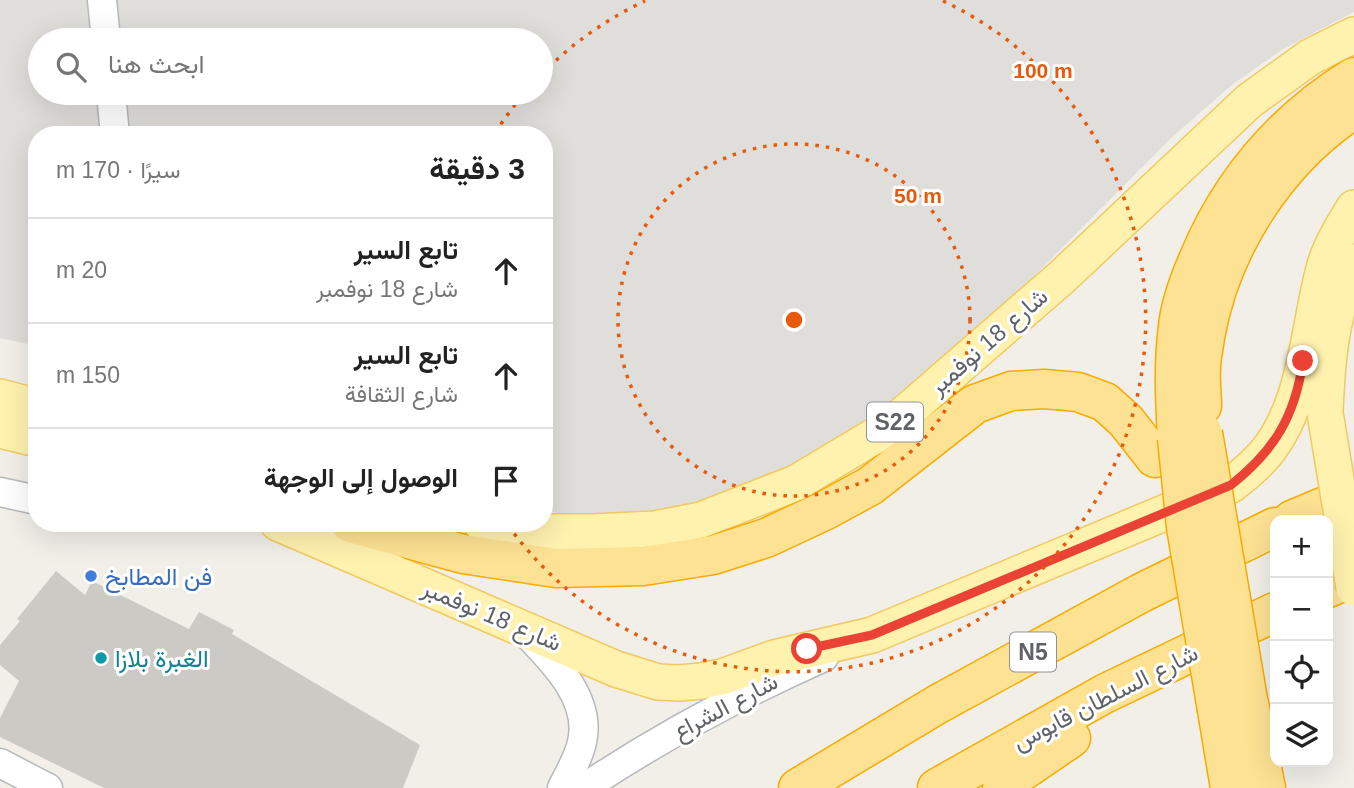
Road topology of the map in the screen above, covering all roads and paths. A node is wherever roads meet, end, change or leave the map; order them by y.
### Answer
1 (102, 0) edge
2 (105, 28) edge
3 (1354, 35) edge
4 (1354, 77) edge
5 (112, 105) edge
6 (1354, 109) edge
7 (114, 126) edge
8 (1354, 208) edge
9 (1354, 262) edge
10 (0, 397) edge
11 (28, 405) edge
12 (0, 430) edge
13 (28, 437) edge
14 (1178, 443) junction
15 (1354, 494) edge
16 (1304, 515) edge
17 (1270, 529) edge
18 (299, 532) edge
19 (383, 532) edge
20 (540, 532) edge
21 (1354, 577) edge
22 (1333, 586) edge
23 (1354, 589) edge
24 (1270, 617) edge
25 (1270, 618) edge
26 (522, 628) junction
27 (872, 635) junction
28 (1232, 702) junction
29 (0, 763) edge
30 (48, 788) edge
31 (562, 788) edge
32 (584, 788) edge
33 (798, 788) edge
34 (937, 788) edge
35 (1002, 788) edge
36 (1230, 788) edge
37 (1266, 788) edge

1 - 2 street
3 - 20 main road, شارع 18 نوفمبر / S22
4 - 14 highway
5 - 7 street
6 - 14 highway
8 - 27 main road, شارع 18 نوفمبر
9 - 23 main road, bridge
10 - 11 main road
12 - 13 main road
14 - 19 highway
14 - 28 highway, bridge
14 - 28 highway, bridge
15 - 16 highway
17 - 33 highway, N5
18 - 26 main road, شارع 18 نوفمبر
21 - 22 highway
24 - 34 highway, شارع السلطان قابوس
25 - 35 highway
26 - 27 main road, شارع 18 نوفمبر
26 - 31 street
27 - 32 street, شارع الشراع
28 - 36 highway
28 - 37 highway
29 - 30 street

